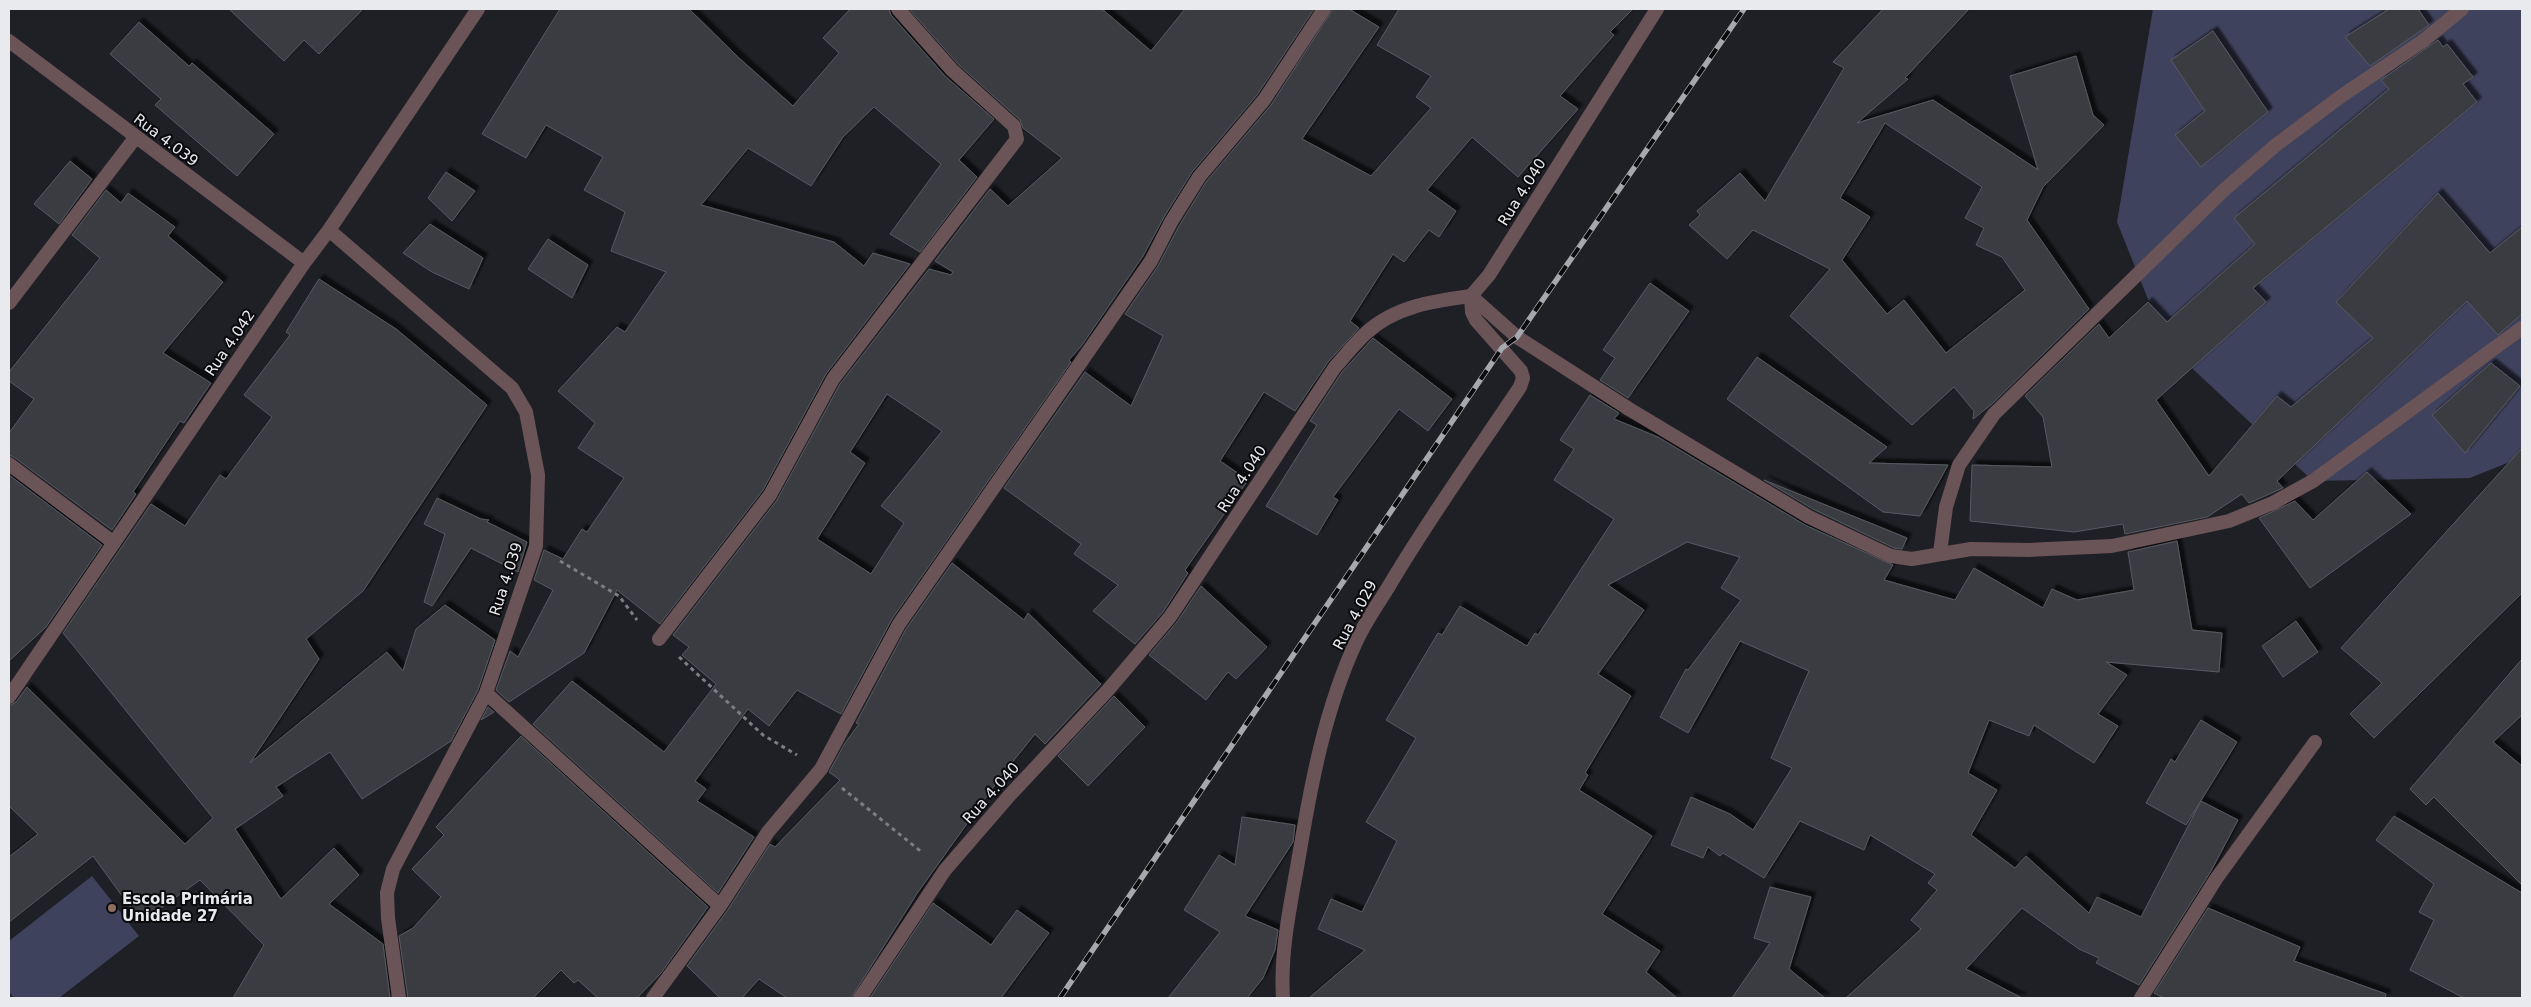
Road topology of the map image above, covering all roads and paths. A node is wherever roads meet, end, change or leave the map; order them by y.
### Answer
1 (478, 9) edge
2 (898, 9) edge
3 (1324, 9) edge
4 (1657, 9) edge
5 (2462, 9) edge
6 (9, 41) edge
7 (135, 138) junction
8 (329, 230) junction
9 (304, 263) junction
10 (1471, 296) junction
11 (9, 303) edge
12 (2522, 328) edge
13 (9, 464) edge
14 (114, 543) junction
15 (536, 546) junction
16 (1940, 553) junction
17 (658, 639) junction
18 (486, 693) junction
19 (9, 697) edge
20 (2315, 742) dead end
21 (820, 769) junction
22 (945, 870) junction
23 (720, 906) junction
24 (399, 998) edge
25 (653, 998) edge
26 (860, 998) edge
27 (1284, 998) edge
28 (2141, 998) edge

1 - 8 street, Rua 4.042
2 - 17 street
3 - 21 street
4 - 10 street, Rua 4.040
5 - 16 street
6 - 7 street, Rua 4.039
7 - 9 street, Rua 4.039
7 - 11 street
8 - 9 street, Rua 4.042
8 - 15 street, Rua 4.039
9 - 14 street, Rua 4.042
10 - 16 street
10 - 22 street, Rua 4.040
10 - 27 street, Rua 4.029
12 - 16 street
13 - 14 street
14 - 19 street, Rua 4.042
15 - 17 path
15 - 18 street, Rua 4.039
17 - 21 path
18 - 23 street
18 - 24 street, Rua 4.039
20 - 28 street
21 - 22 path
21 - 23 street
22 - 26 street, Rua 4.040
23 - 25 street

